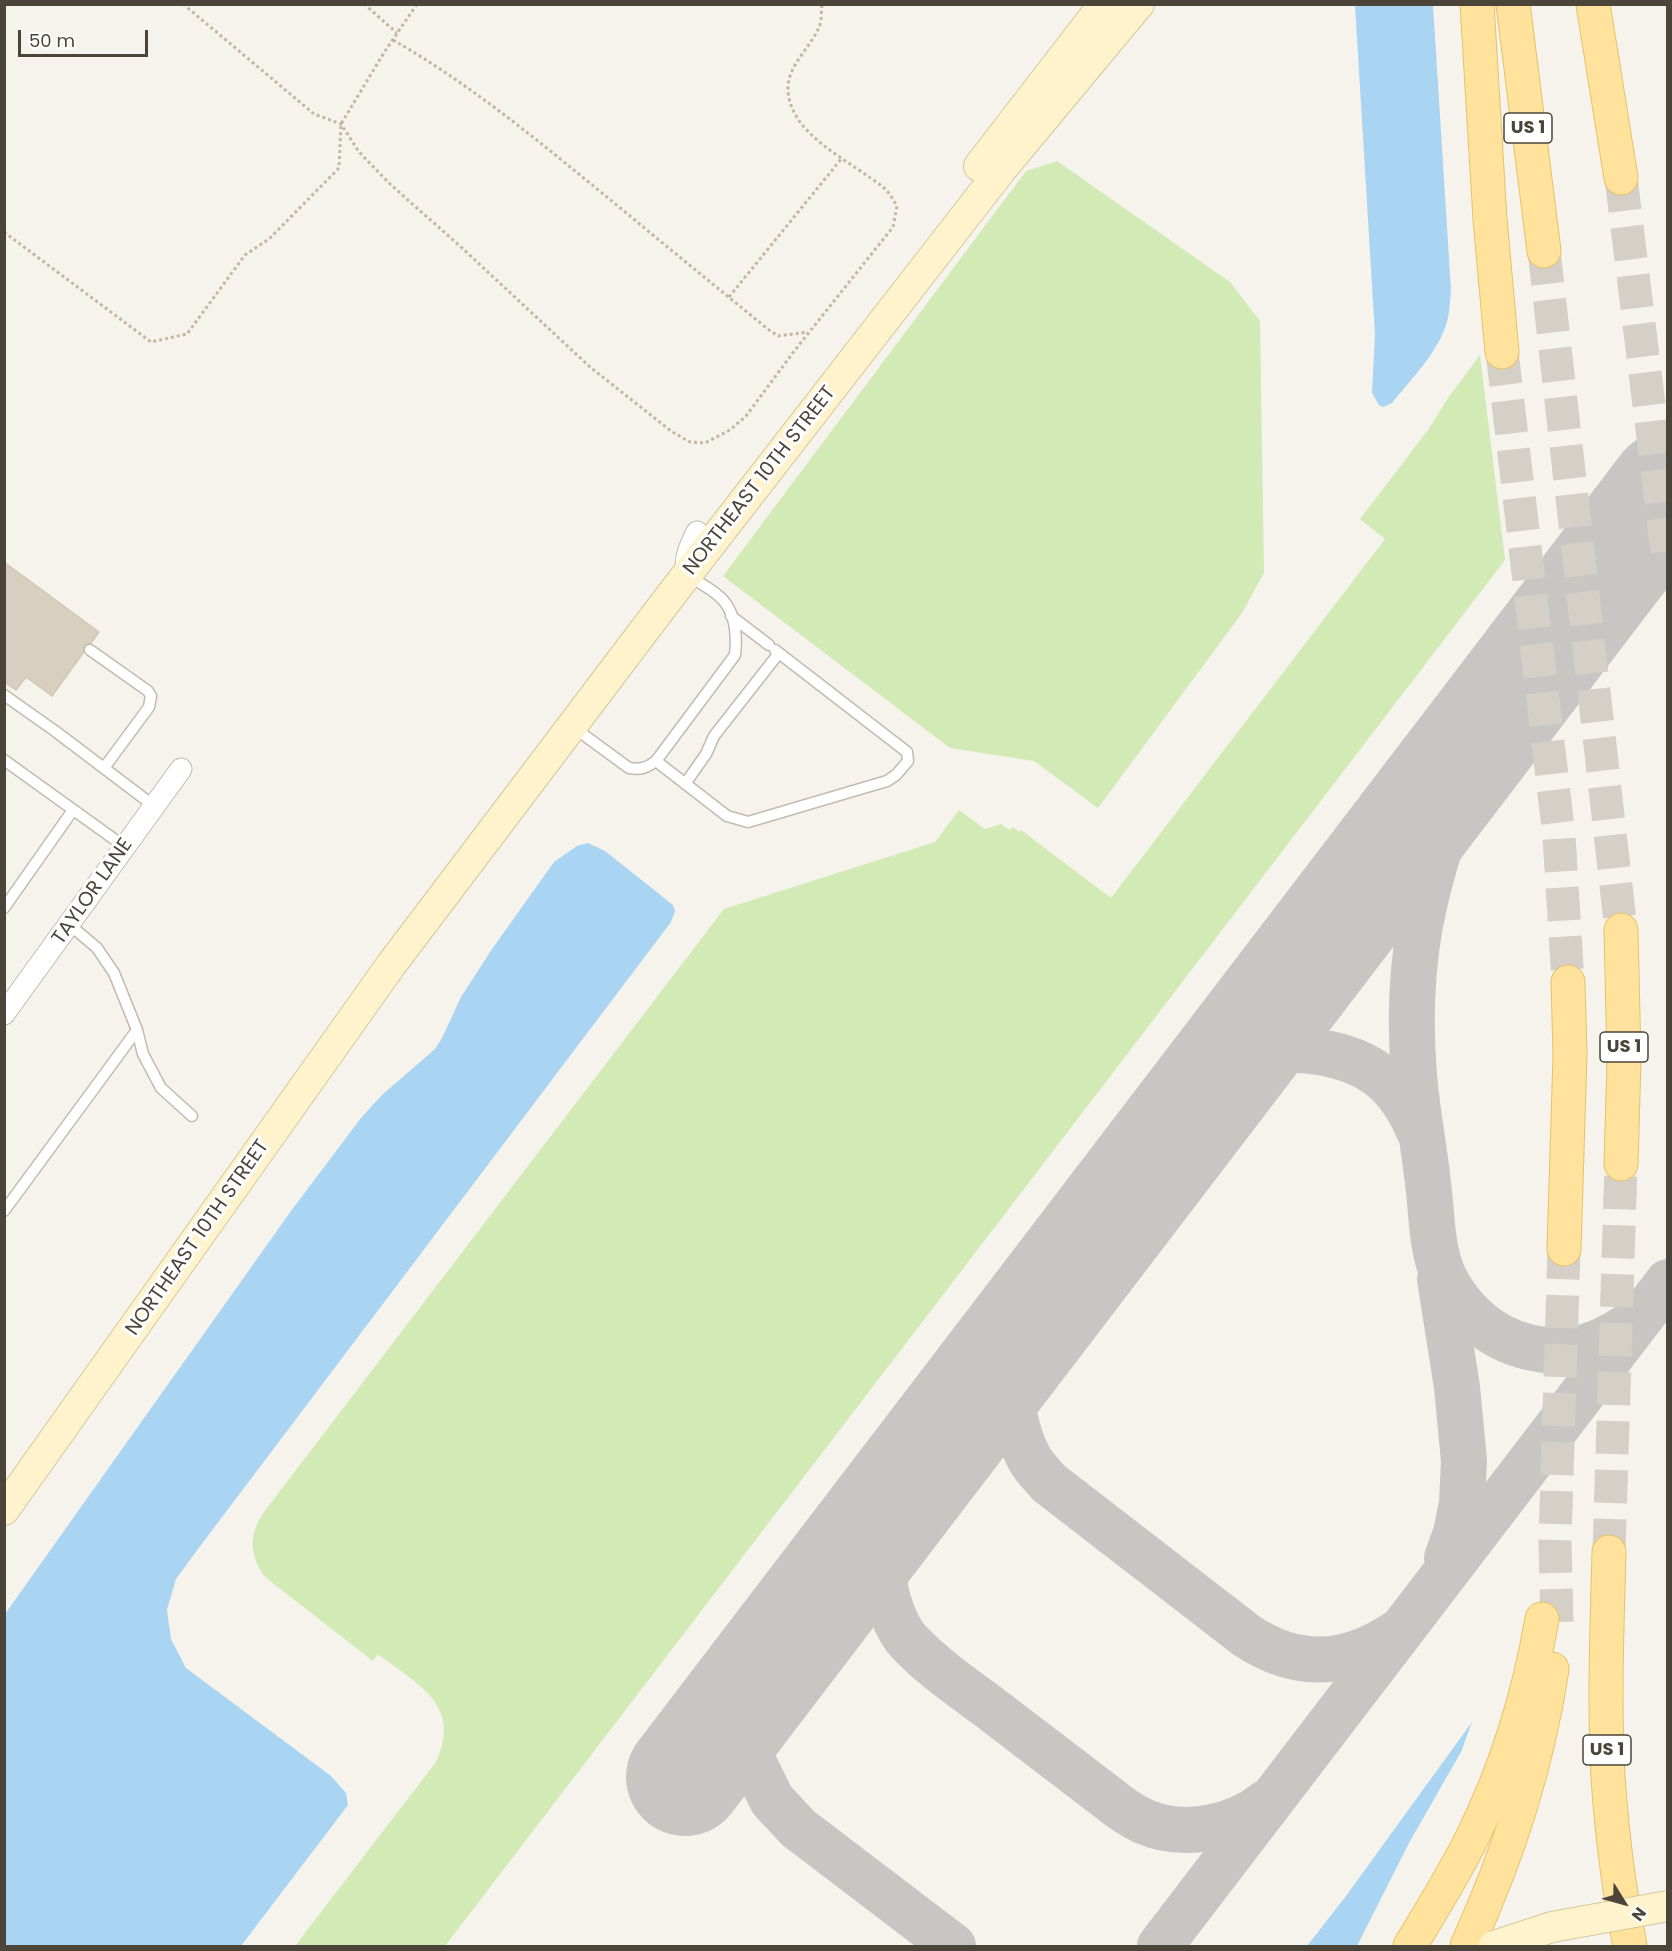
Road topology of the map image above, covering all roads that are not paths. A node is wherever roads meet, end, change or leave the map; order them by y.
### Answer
1 (1104, 4) edge
2 (1139, 4) edge
3 (1477, 4) edge
4 (1513, 4) edge
5 (1593, 4) edge
6 (1621, 178) tunnel mouth
7 (937, 236) junction
8 (1544, 251) tunnel mouth
9 (1502, 352) tunnel mouth
10 (697, 532) junction
11 (687, 575) junction
12 (731, 616) junction
13 (90, 650) dead end
14 (774, 650) junction
15 (4, 695) edge
16 (572, 726) junction
17 (4, 760) edge
18 (656, 761) junction
19 (104, 768) junction
20 (181, 769) dead end
21 (685, 784) junction
22 (154, 806) junction
23 (73, 810) junction
24 (125, 847) junction
25 (4, 908) edge
26 (70, 925) junction
27 (1621, 930) tunnel mouth
28 (391, 965) junction
29 (1568, 982) tunnel mouth
30 (4, 1014) edge
31 (137, 1030) junction
32 (192, 1116) dead end
33 (1621, 1164) tunnel mouth
34 (4, 1212) edge
35 (1564, 1249) tunnel mouth
36 (4, 1510) edge
37 (1609, 1552) tunnel mouth
38 (1668, 1906) edge
39 (1410, 1947) edge
40 (1467, 1947) edge
41 (1494, 1947) edge
42 (1630, 1947) edge

1 - 7 street, NORTHEAST 10TH STREET
2 - 7 street, NORTHEAST 10TH STREET
3 - 9 main road
4 - 8 main road, US 1
5 - 6 main road
7 - 10 street, NORTHEAST 10TH STREET
7 - 11 street, NORTHEAST 10TH STREET
10 - 11 street
10 - 28 street, NORTHEAST 10TH STREET
11 - 12 lane
11 - 16 street, NORTHEAST 10TH STREET
12 - 14 lane
12 - 18 lane
13 - 19 lane
14 - 21 lane
14 - 21 lane
15 - 19 lane
16 - 18 lane
16 - 28 street, NORTHEAST 10TH STREET
17 - 23 lane
18 - 21 lane
19 - 22 lane
20 - 22 street, TAYLOR LANE
22 - 24 street, TAYLOR LANE
23 - 24 lane
23 - 25 lane
24 - 26 street, TAYLOR LANE
26 - 30 street, TAYLOR LANE
26 - 31 lane
27 - 33 main road, US 1
28 - 36 street, NORTHEAST 10TH STREET
29 - 35 main road
31 - 32 lane
31 - 34 lane
37 - 42 main road, US 1
38 - 41 street, bridge
39 - 40 main road

